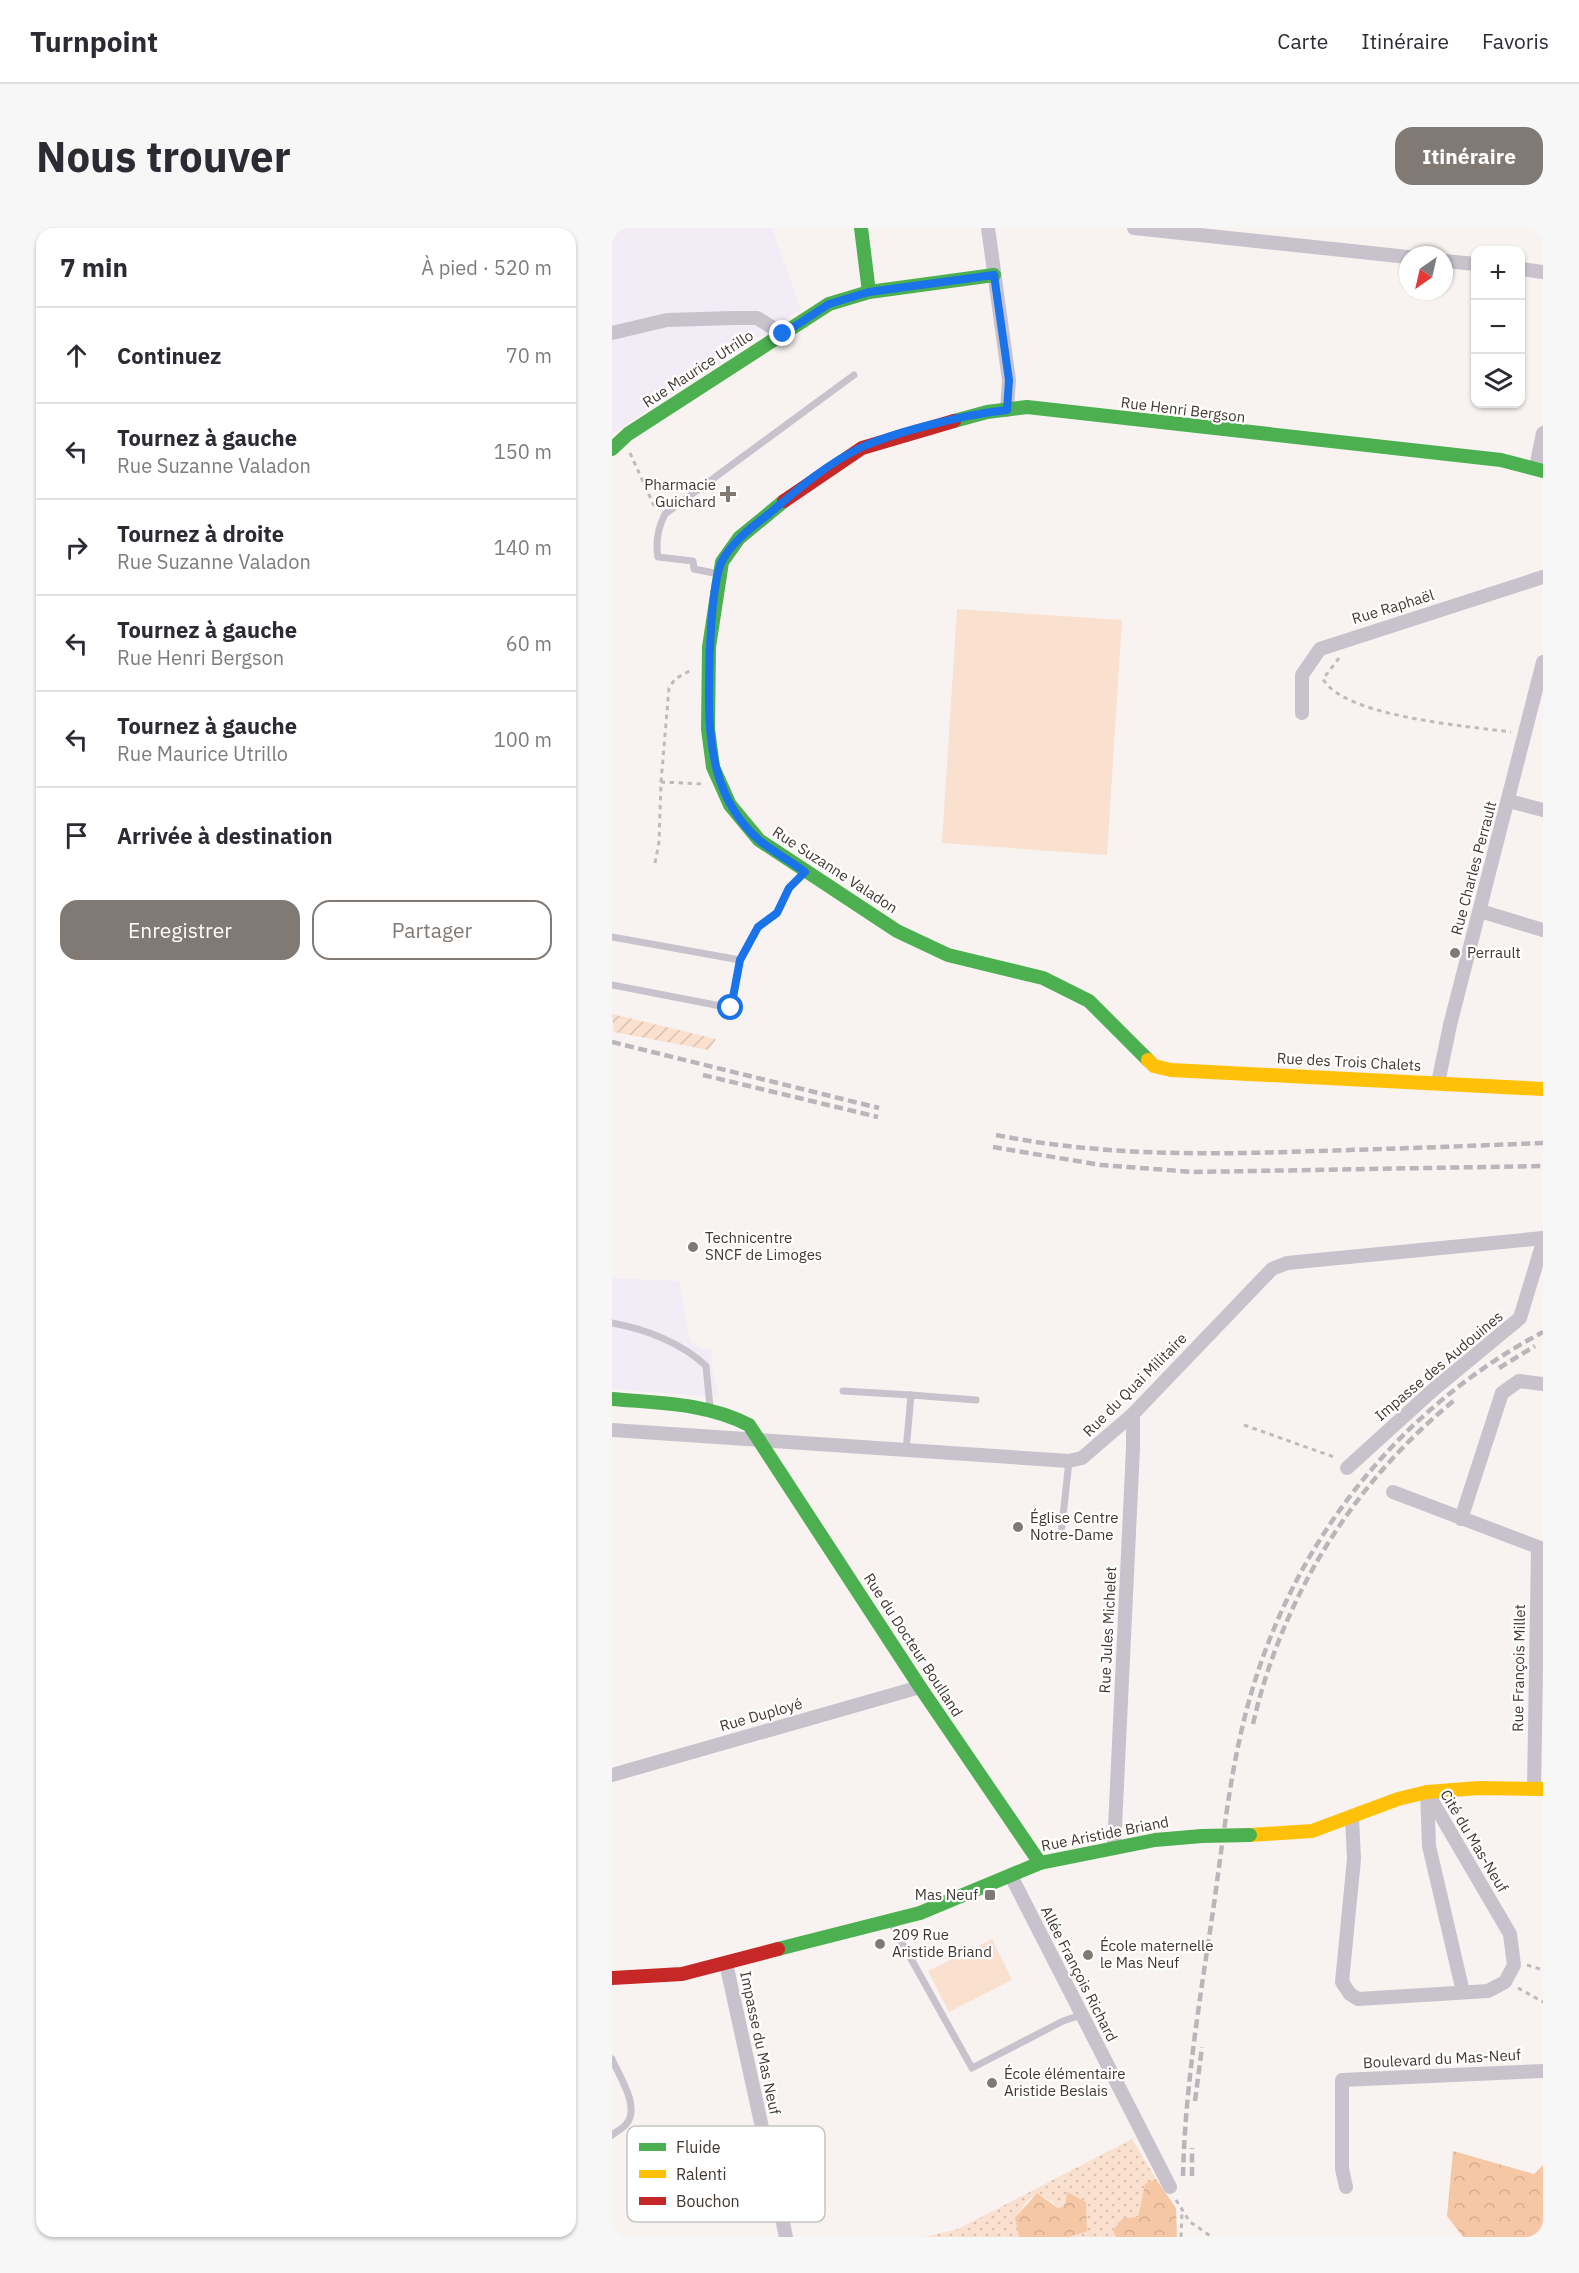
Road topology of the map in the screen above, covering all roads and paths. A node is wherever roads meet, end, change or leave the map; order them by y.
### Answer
1 (861, 228) edge
2 (988, 228) edge
3 (1134, 228) edge
4 (1399, 256) edge
5 (1453, 262) edge
6 (1471, 264) edge
7 (1525, 270) edge
8 (1543, 272) edge
9 (994, 275) junction
10 (869, 292) junction
11 (612, 333) edge
12 (783, 334) junction
13 (854, 375) dead end
14 (1007, 410) junction
15 (1543, 434) edge
16 (623, 438) junction
17 (612, 449) edge
18 (1539, 469) edge
19 (662, 520) junction
20 (719, 574) junction
21 (1543, 577) edge
22 (1345, 639) junction
23 (698, 668) dead end
24 (1542, 668) edge
25 (1302, 713) dead end
26 (1523, 734) junction
27 (661, 782) junction
28 (721, 785) junction
29 (1509, 801) junction
30 (1543, 810) edge
31 (655, 863) dead end
32 (805, 872) junction
33 (1480, 911) junction
34 (1543, 930) edge
35 (612, 937) edge
36 (740, 960) junction
37 (612, 985) edge
38 (1154, 1066) joint
39 (1438, 1083) junction
40 (1543, 1089) edge
41 (1543, 1240) edge
42 (612, 1323) edge
43 (1543, 1384) edge
44 (843, 1391) dead end
45 (911, 1395) junction
46 (612, 1399) edge
47 (976, 1400) dead end
48 (711, 1409) junction
49 (1132, 1414) junction
50 (1244, 1425) dead end
51 (612, 1430) edge
52 (762, 1442) junction
53 (906, 1451) junction
54 (1069, 1461) junction
55 (1347, 1468) joint
56 (1393, 1492) dead end
57 (1461, 1519) junction
58 (1061, 1535) dead end
59 (1541, 1548) edge
60 (920, 1688) junction
61 (612, 1775) edge
62 (1539, 1789) edge
63 (1427, 1792) junction
64 (1352, 1817) junction
65 (1114, 1848) junction
66 (1040, 1863) junction
67 (1011, 1876) junction
68 (890, 1921) junction
69 (726, 1962) junction
70 (612, 1978) edge
71 (1505, 1982) junction
72 (1463, 1992) junction
73 (1543, 2002) edge
74 (1082, 2015) junction
75 (612, 2059) edge
76 (1543, 2070) edge
77 (762, 2126) edge
78 (612, 2135) edge
79 (1170, 2187) joint
80 (1346, 2187) dead end
81 (1182, 2210) junction
82 (783, 2222) edge
83 (786, 2237) edge
84 (1181, 2237) edge
85 (1212, 2237) edge

1 - 10 street
2 - 9 street
3 - 4 street
5 - 6 street
7 - 8 street
9 - 10 street, Rue Maurice Utrillo
9 - 14 street
10 - 12 street, Rue Maurice Utrillo
11 - 12 street
12 - 16 street, Rue Maurice Utrillo
13 - 19 lane
14 - 18 street, Rue Henri Bergson
14 - 20 street, Rue Suzanne Valadon
15 - 18 street
16 - 17 street, Rue Maurice Utrillo
16 - 19 path
19 - 20 lane
20 - 28 street, Rue Suzanne Valadon
21 - 22 street, Rue Raphaël
22 - 25 street, Rue Raphaël
22 - 26 path
23 - 27 path
24 - 26 street, Rue Charles Perrault
26 - 29 street, Rue Charles Perrault
27 - 28 path
27 - 31 path
28 - 32 street, Rue Suzanne Valadon
29 - 30 street
29 - 33 street, Rue Charles Perrault
32 - 36 path
32 - 38 street, Rue Suzanne Valadon
33 - 34 street
33 - 39 street, Rue Charles Perrault
35 - 36 lane
36 - 37 lane
38 - 39 street, Rue des Trois Chalets
39 - 40 street, Rue des Trois Chalets
41 - 49 street, Rue du Quai Militaire
41 - 55 street, Impasse des Audouines
42 - 48 lane
43 - 57 street
44 - 45 lane
45 - 47 lane
45 - 53 lane
46 - 48 street
48 - 52 street
49 - 54 street, Rue du Quai Militaire
49 - 65 street, Rue Jules Michelet
50 - 55 path
51 - 52 street
52 - 53 street
52 - 60 street, Rue du Docteur Boulland
53 - 54 street
54 - 58 lane
56 - 57 street
57 - 59 street
59 - 62 street, Rue François Millet
60 - 61 street, Rue Duployé
60 - 66 street, Rue du Docteur Boulland
62 - 63 street, Rue Aristide Briand
63 - 64 street, Rue Aristide Briand
63 - 71 street, Cité du Mas-Neuf
63 - 72 street, Cité du Mas-Neuf
64 - 65 street, Rue Aristide Briand, bridge
64 - 72 street
65 - 66 street, Rue Aristide Briand
66 - 67 street, Rue Aristide Briand
67 - 68 street, Rue Aristide Briand
67 - 74 street, Allée François Richard
68 - 69 street, Rue Aristide Briand
68 - 74 lane
69 - 70 street, Rue Aristide Briand
69 - 77 street, Impasse du Mas Neuf
71 - 72 street
71 - 73 path
74 - 79 street, Allée François Richard
75 - 78 lane
76 - 80 street, Boulevard du Mas-Neuf
79 - 81 path
81 - 84 path
81 - 85 path
82 - 83 street, Impasse du Mas Neuf

